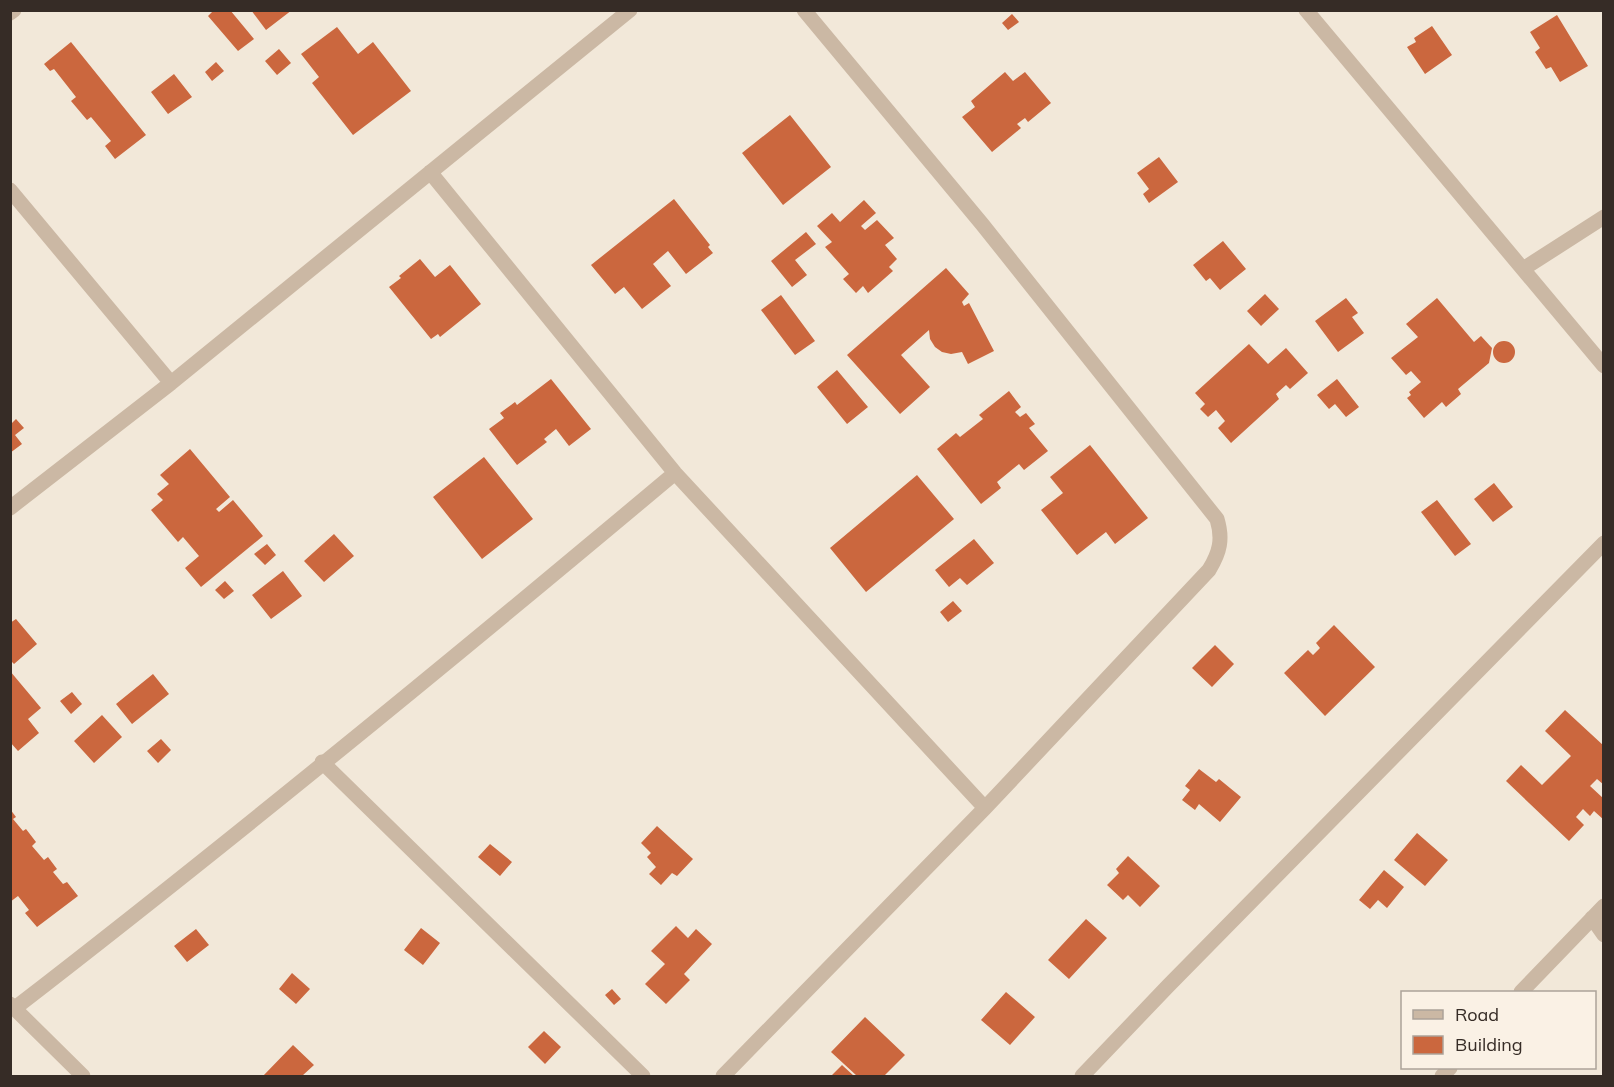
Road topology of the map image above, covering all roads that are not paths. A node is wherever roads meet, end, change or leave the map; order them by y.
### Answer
1 (630, 10) edge
2 (804, 10) edge
3 (1306, 10) edge
4 (430, 172) junction
5 (10, 190) edge
6 (1604, 217) edge
7 (1523, 269) junction
8 (1604, 366) edge
9 (171, 383) junction
10 (675, 473) junction
11 (10, 508) edge
12 (1604, 543) edge
13 (322, 762) junction
14 (985, 808) junction
15 (1604, 906) edge
16 (1592, 918) junction
17 (1604, 935) edge
18 (1523, 991) edge
19 (13, 1006) edge
20 (82, 1077) edge
21 (643, 1077) edge
22 (723, 1077) edge
23 (1082, 1077) edge

1 - 4 street
2 - 14 street
3 - 7 street
4 - 9 street
4 - 10 street
5 - 9 street
6 - 7 street
7 - 8 street
9 - 11 street
10 - 13 street
10 - 14 street
12 - 23 street
13 - 19 street
13 - 21 street
14 - 22 street
15 - 16 street
16 - 17 street
16 - 18 street
19 - 20 street

